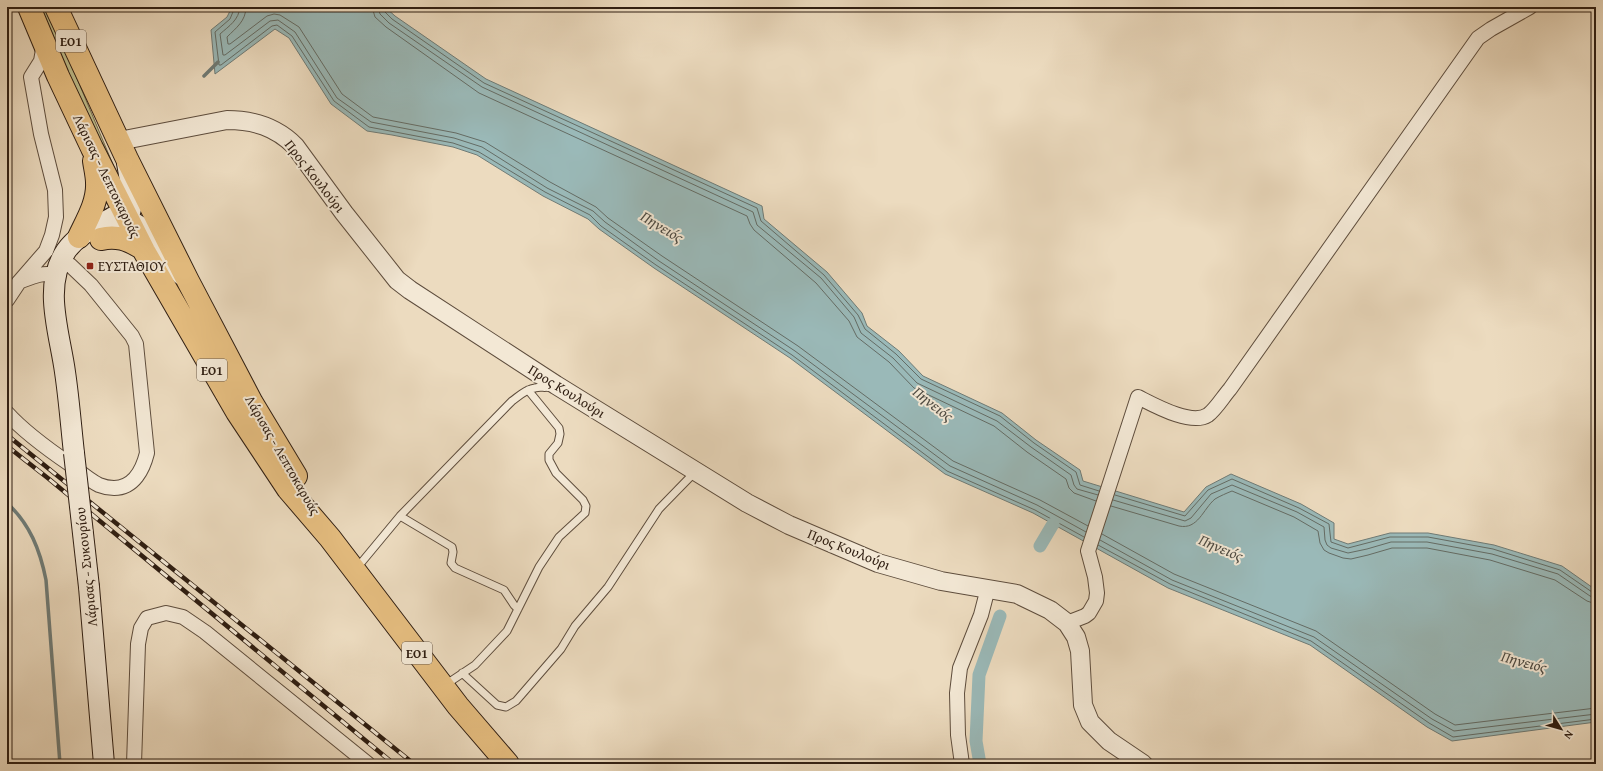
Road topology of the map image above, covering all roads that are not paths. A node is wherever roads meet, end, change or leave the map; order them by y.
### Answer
1 (29, 7) edge
2 (1530, 7) edge
3 (57, 8) edge
4 (44, 42) junction
5 (92, 148) junction
6 (123, 150) junction
7 (128, 219) junction
8 (79, 237) junction
9 (101, 239) junction
10 (142, 248) junction
11 (63, 270) junction
12 (188, 281) junction
13 (19, 282) junction
14 (7, 300) edge
15 (556, 385) junction
16 (528, 390) junction
17 (7, 413) edge
18 (696, 471) junction
19 (400, 516) junction
20 (330, 538) junction
21 (354, 571) junction
22 (988, 588) junction
23 (518, 609) junction
24 (1067, 623) junction
25 (462, 673) junction
26 (443, 686) junction
27 (104, 764) edge
28 (134, 764) edge
29 (368, 764) edge
30 (508, 764) edge
31 (962, 764) edge
32 (1143, 764) edge

1 - 4 main road, Λάρισας - Λεπτοκαρυάς / ΕΟ1
2 - 24 street
3 - 6 main road, Λάρισας - Λεπτοκαρυάς / ΕΟ1
4 - 5 main road, Λάρισας - Λεπτοκαρυάς / ΕΟ1
4 - 13 street
5 - 7 main road, Λάρισας - Λεπτοκαρυάς / ΕΟ1
5 - 8 main road
6 - 7 main road
6 - 12 main road, Λάρισας - Λεπτοκαρυάς / ΕΟ1
6 - 15 street, Προς Κουλούρι
7 - 8 main road, Λάρισας - Συκουρίου
7 - 9 main road, Λάρισας - Συκουρίου
7 - 10 main road, Λάρισας - Λεπτοκαρυάς / ΕΟ1
7 - 12 main road
8 - 11 main road, Λάρισας - Συκουρίου
9 - 10 main road
9 - 11 main road, Λάρισας - Συκουρίου
10 - 20 main road, Λάρισας - Λεπτοκαρυάς / ΕΟ1
11 - 13 street
11 - 17 street
11 - 27 main road, Λάρισας - Συκουρίου, bridge
12 - 20 main road, Λάρισας - Λεπτοκαρυάς / ΕΟ1
13 - 14 street
15 - 16 lane
15 - 18 street, Προς Κουλούρι
16 - 19 lane
16 - 23 lane
18 - 22 street, Προς Κουλούρι
18 - 25 lane
19 - 21 lane
19 - 23 lane
20 - 21 main road, Λάρισας - Λεπτοκαρυάς / ΕΟ1
21 - 26 main road, Λάρισας - Λεπτοκαρυάς / ΕΟ1
22 - 24 street, Προς Κουλούρι
22 - 31 street
23 - 25 lane
24 - 32 street, Προς Κουλούρι
25 - 26 lane
26 - 30 main road, Λάρισας - Λεπτοκαρυάς / ΕΟ1
28 - 29 street

